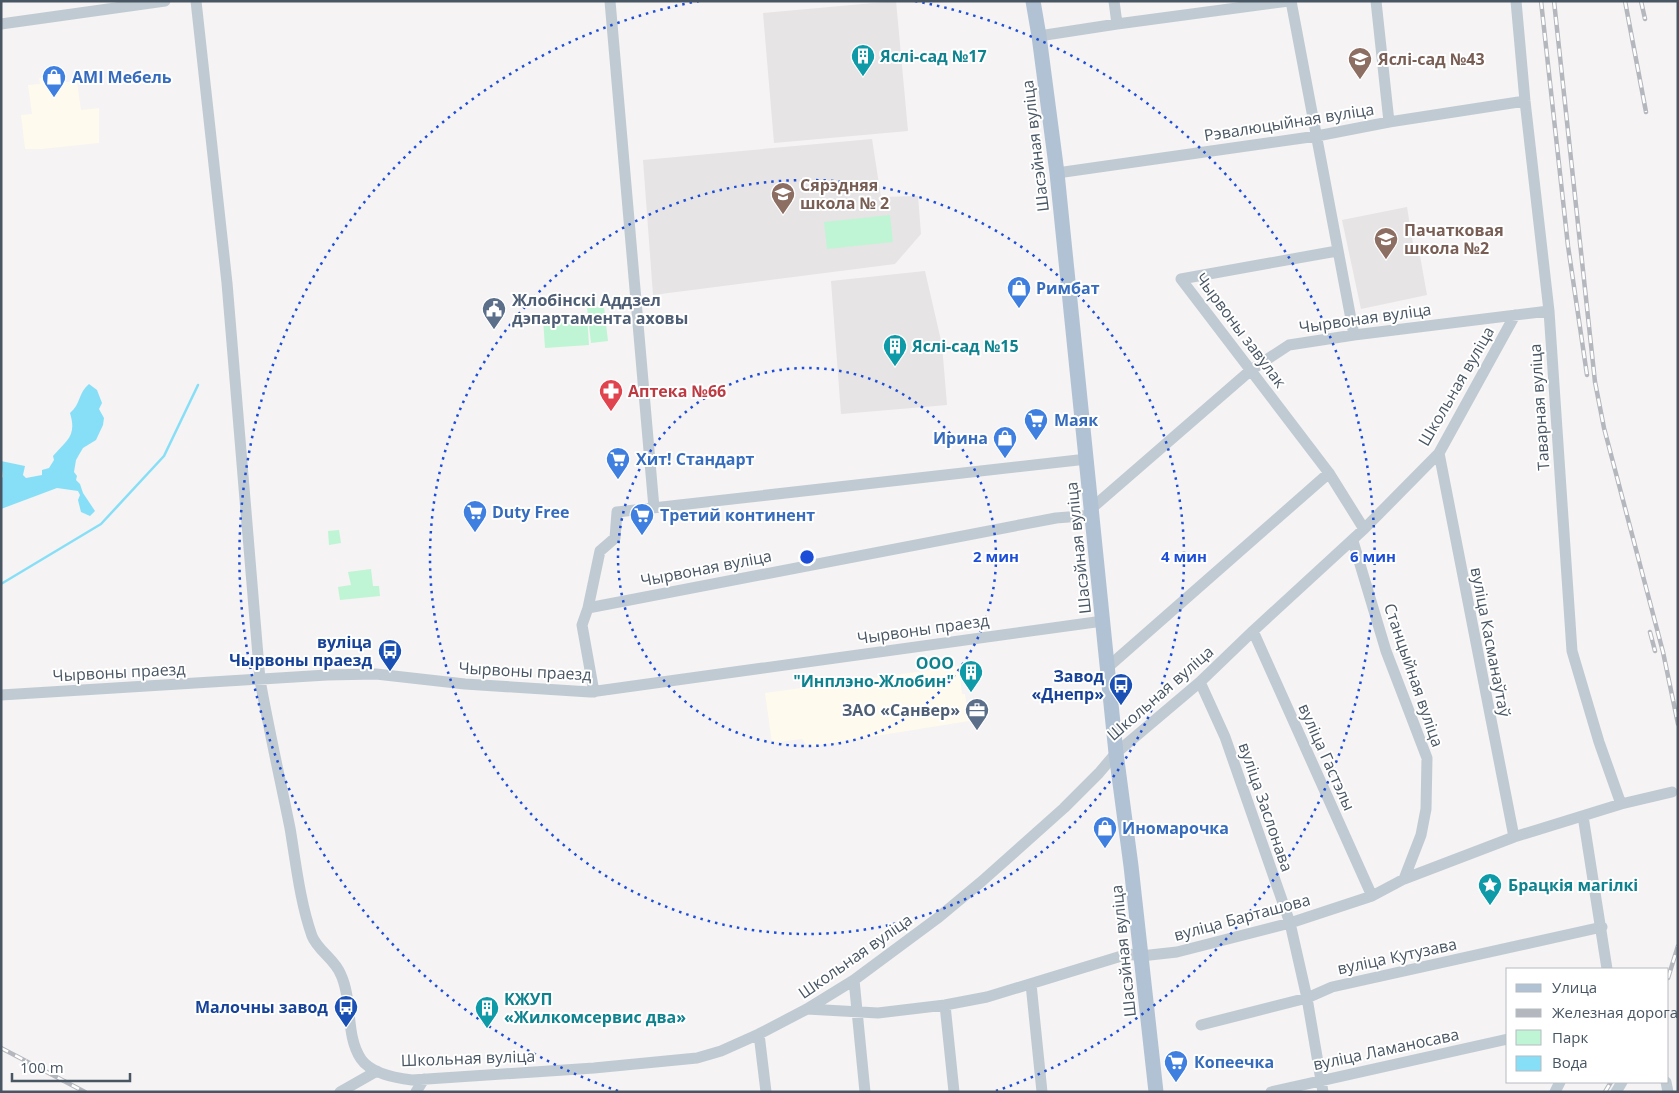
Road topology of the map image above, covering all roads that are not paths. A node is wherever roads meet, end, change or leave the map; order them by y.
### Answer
1 (166, 1) edge
2 (196, 1) edge
3 (610, 1) edge
4 (1033, 1) edge
5 (1114, 1) edge
6 (1290, 1) edge
7 (1376, 1) edge
8 (1516, 1) edge
9 (1, 24) edge
10 (1117, 24) junction
11 (1039, 36) junction
12 (1525, 101) junction
13 (1388, 122) junction
14 (1317, 136) junction
15 (1057, 173) junction
16 (1337, 251) junction
17 (1549, 311) junction
18 (1515, 315) junction
19 (1354, 334) junction
20 (1251, 370) junction
21 (1439, 453) junction
22 (1087, 460) junction
23 (1329, 473) junction
24 (654, 508) junction
25 (1093, 511) junction
26 (1364, 529) junction
27 (1353, 541) junction
28 (588, 608) junction
29 (1103, 621) junction
30 (1252, 631) junction
31 (1108, 667) junction
32 (260, 680) junction
33 (1200, 682) junction
34 (594, 692) junction
35 (1, 695) edge
36 (1116, 753) junction
37 (1672, 792) dead end
38 (1621, 804) junction
39 (1583, 816) junction
40 (1514, 837) junction
41 (1404, 879) junction
42 (1372, 896) junction
43 (1290, 923) junction
44 (1602, 927) junction
45 (1141, 956) junction
46 (1607, 968) edge
47 (854, 980) junction
48 (1030, 984) junction
49 (1307, 998) junction
50 (945, 1005) junction
51 (807, 1010) junction
52 (857, 1012) junction
53 (1201, 1025) dead end
54 (759, 1034) junction
55 (1506, 1040) edge
56 (377, 1071) junction
57 (424, 1079) junction
58 (1322, 1086) edge
59 (340, 1092) edge
60 (416, 1092) edge
61 (766, 1092) edge
62 (866, 1092) edge
63 (954, 1092) edge
64 (1042, 1092) edge
65 (1156, 1092) edge
66 (1271, 1092) edge

1 - 9 street
2 - 32 street, Школьная вуліца
3 - 24 street
4 - 11 main road, Шасэйная вуліца
5 - 10 street
6 - 10 street
6 - 14 street
7 - 13 street
8 - 12 street, Таварная вуліца
10 - 11 street
11 - 15 main road, Шасэйная вуліца
12 - 13 street, Рэвалюцыйная вуліца
12 - 17 street, Таварная вуліца
13 - 14 street, Рэвалюцыйная вуліца
14 - 15 street, Рэвалюцыйная вуліца
14 - 16 street
15 - 22 main road, Шасэйная вуліца
16 - 19 street
16 - 20 street, Чырвоны завулак
17 - 18 street, Чырвоная вуліца
17 - 38 street, Таварная вуліца
18 - 19 street, Чырвоная вуліца
18 - 21 street, Школьная вуліца
19 - 20 street, Чырвоная вуліца
20 - 23 street, Чырвоны завулак
20 - 25 street, Чырвоная вуліца
21 - 26 street, Школьная вуліца
21 - 40 street, вуліца Касманаўтаў
22 - 24 street
22 - 25 main road, Шасэйная вуліца
23 - 26 street, Чырвоны завулак
23 - 31 street
24 - 28 street
25 - 28 street, Чырвоная вуліца
25 - 29 main road, Шасэйная вуліца
26 - 27 street, Школьная вуліца
27 - 30 street, Школьная вуліца
27 - 41 street, Станцыйная вуліца
28 - 34 street
29 - 31 main road, Шасэйная вуліца
29 - 34 street, Чырвоны праезд
30 - 33 street, Школьная вуліца
30 - 42 street, вуліца Гастэлы
31 - 36 main road, Шасэйная вуліца
32 - 34 street, Чырвоны праезд
32 - 35 street, Чырвоны праезд
32 - 56 street, Школьная вуліца
33 - 36 street, Школьная вуліца
33 - 43 street, вуліца Заслонава
36 - 45 main road, Шасэйная вуліца
36 - 47 street, Школьная вуліца
37 - 38 street, вуліца Барташова
38 - 39 street, вуліца Барташова
39 - 40 street, вуліца Барташова
39 - 44 street
40 - 41 street, вуліца Барташова
41 - 42 street, вуліца Барташова
42 - 43 street, вуліца Барташова
43 - 45 street, вуліца Барташова
43 - 49 street, вуліца Заслонава
44 - 46 street
44 - 49 street, вуліца Кутузава
45 - 48 street, вуліца Барташова
45 - 65 main road, Шасэйная вуліца
47 - 51 street, Школьная вуліца
47 - 52 street
48 - 50 street, вуліца Барташова
48 - 64 street
49 - 53 street, вуліца Кутузава
49 - 58 street, вуліца Заслонава
50 - 52 street, вуліца Барташова
50 - 63 street
51 - 52 street, вуліца Барташова
51 - 54 street, Школьная вуліца
52 - 62 street
54 - 57 street, Школьная вуліца
54 - 61 street
55 - 58 street, вуліца Ламаносава
56 - 57 street, Школьная вуліца
56 - 59 street
57 - 60 street
58 - 66 street, вуліца Ламаносава

